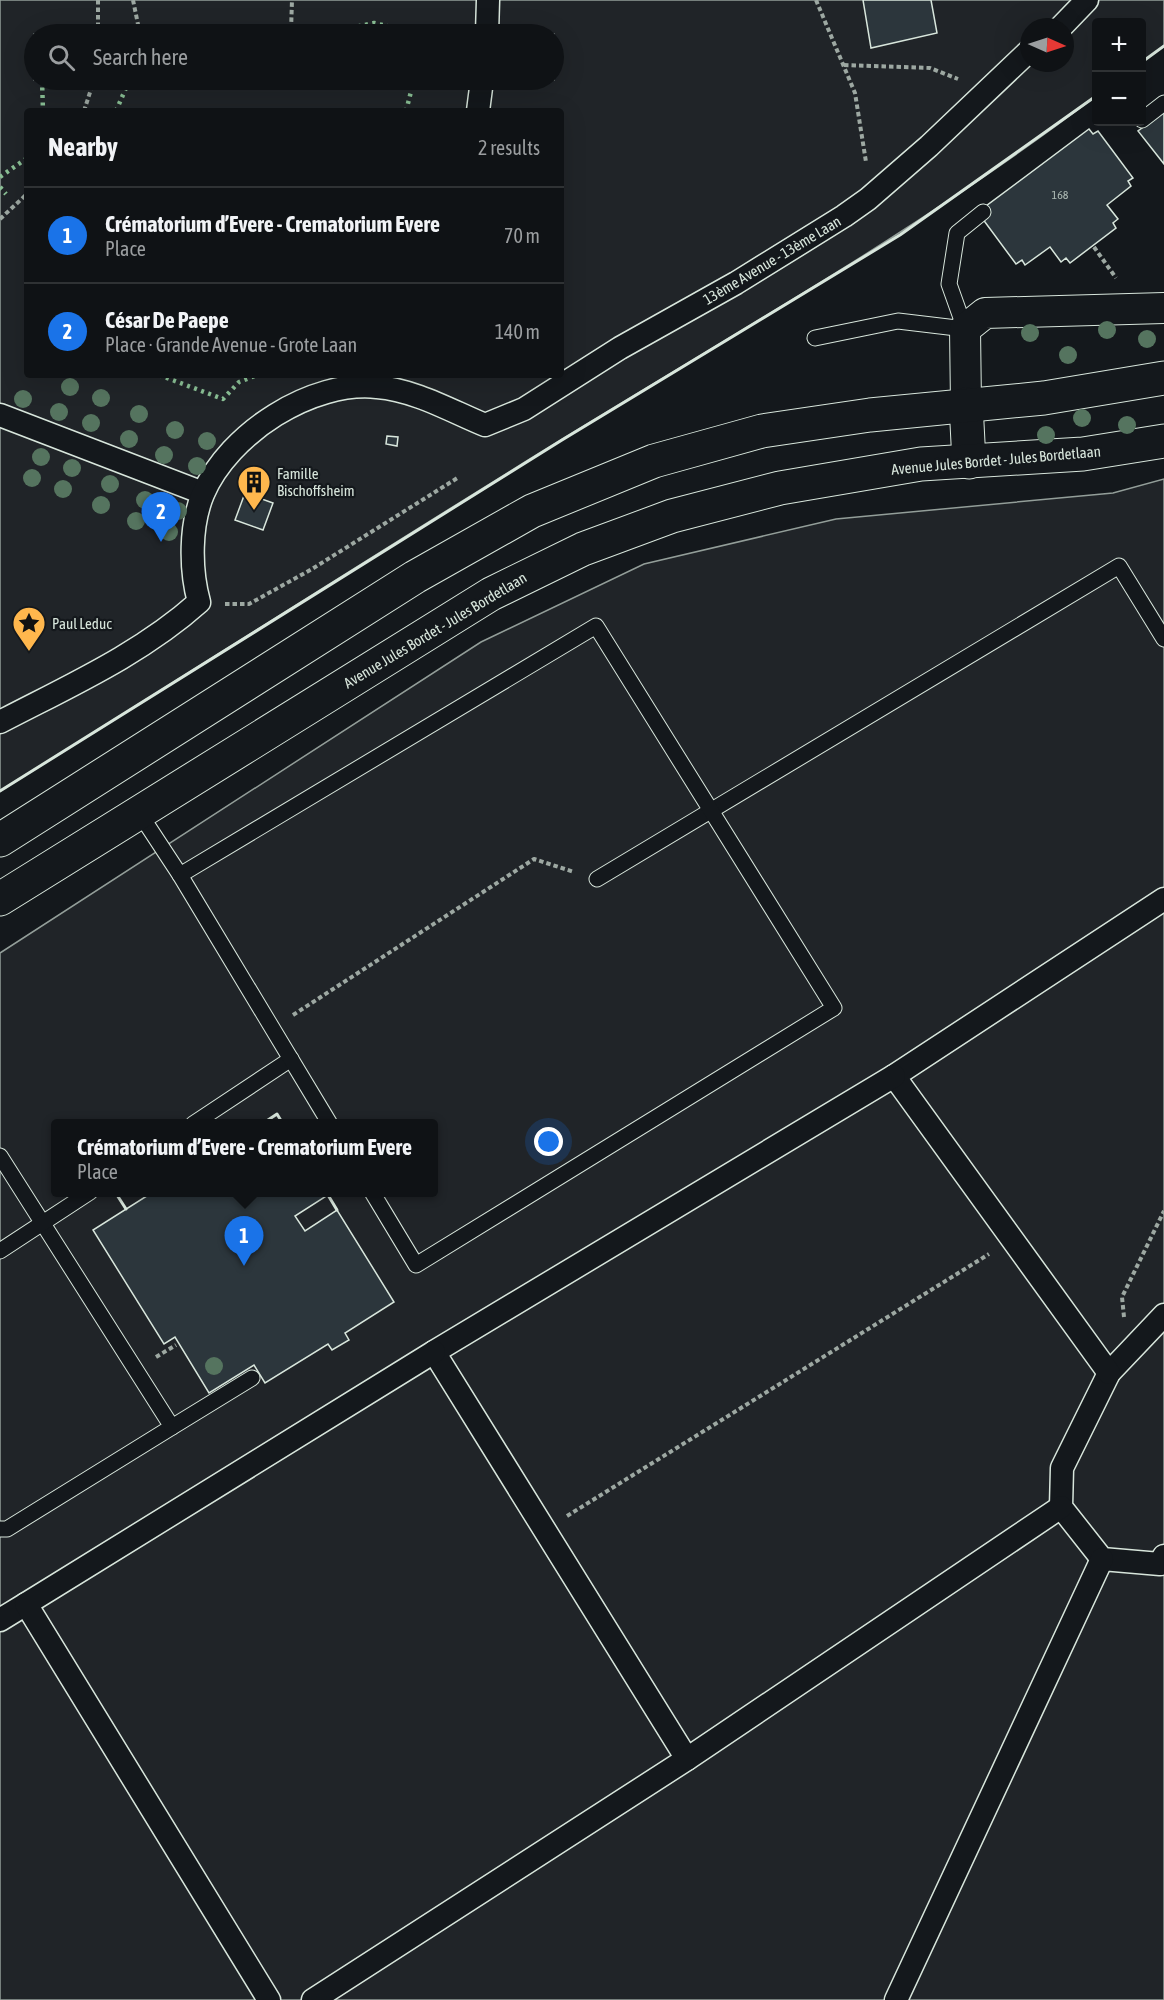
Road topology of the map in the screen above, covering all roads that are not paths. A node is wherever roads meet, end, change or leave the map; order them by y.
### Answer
1 (488, 0) edge
2 (1087, 0) edge
3 (1070, 18) edge
4 (488, 24) edge
5 (1020, 59) edge
6 (481, 90) edge
7 (1164, 103) edge
8 (478, 108) edge
9 (1146, 116) edge
10 (983, 212) dead end
11 (1164, 308) edge
12 (965, 329) junction
13 (814, 338) dead end
14 (1164, 378) edge
15 (380, 381) edge
16 (966, 404) junction
17 (0, 415) edge
18 (1164, 441) edge
19 (969, 462) junction
20 (203, 493) junction
21 (1164, 639) edge
22 (0, 722) edge
23 (138, 811) junction
24 (710, 811) junction
25 (0, 840) edge
26 (180, 875) junction
27 (597, 879) road end
28 (0, 899) edge
29 (1164, 899) edge
30 (291, 1059) junction
31 (894, 1076) junction
32 (201, 1119) edge
33 (327, 1119) edge
34 (0, 1156) edge
35 (82, 1197) edge
36 (375, 1197) edge
37 (42, 1224) junction
38 (0, 1251) edge
39 (1164, 1315) edge
40 (434, 1352) junction
41 (1109, 1373) junction
42 (252, 1378) dead end
43 (172, 1427) junction
44 (1061, 1507) junction
45 (0, 1529) edge
46 (1102, 1559) junction
47 (1163, 1569) edge
48 (26, 1604) junction
49 (0, 1620) edge
50 (687, 1759) junction
51 (323, 1998) edge
52 (269, 2000) edge
53 (897, 2000) edge

1 - 4 street
2 - 3 street
5 - 15 street, 13ème Avenue - 13ème Laan
6 - 8 street
7 - 9 lane
10 - 12 lane
11 - 12 street
12 - 13 lane
12 - 16 street
14 - 16 main road
15 - 20 street
16 - 19 main road
16 - 25 main road
17 - 20 street
18 - 19 main road, Avenue Jules Bordet - Jules Bordetlaan
19 - 23 main road, Avenue Jules Bordet - Jules Bordetlaan
20 - 22 street
21 - 24 lane
23 - 26 lane
23 - 28 main road, Avenue Jules Bordet - Jules Bordetlaan
24 - 26 lane
24 - 27 lane
24 - 36 lane
26 - 30 lane
29 - 31 street
30 - 32 lane
30 - 33 lane
31 - 40 street
31 - 41 street
34 - 37 lane
35 - 37 lane
37 - 38 lane
37 - 43 lane
39 - 41 street
40 - 48 street
40 - 50 street
41 - 44 street
42 - 43 lane
43 - 45 lane
44 - 46 street
44 - 50 street
46 - 47 street
46 - 53 street
48 - 49 street
48 - 52 street
50 - 51 street

